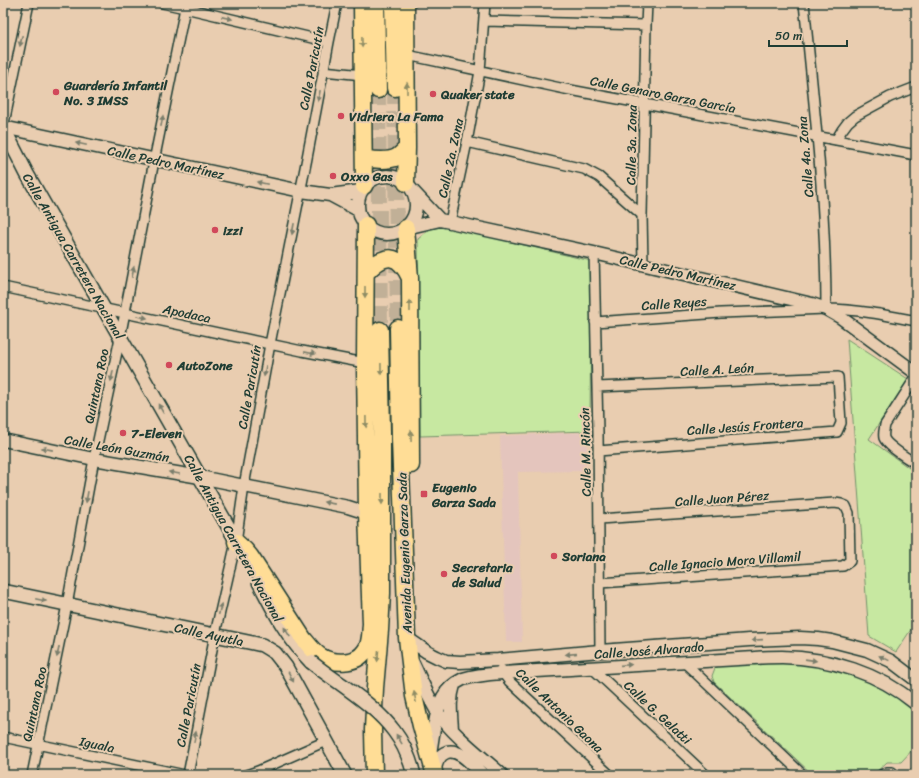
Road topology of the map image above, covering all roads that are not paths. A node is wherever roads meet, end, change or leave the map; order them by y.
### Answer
1 (29, 3) edge
2 (162, 3) edge
3 (337, 3) edge
4 (362, 3) edge
5 (376, 3) edge
6 (393, 3) edge
7 (406, 3) edge
8 (485, 3) edge
9 (647, 3) edge
10 (804, 3) edge
11 (185, 5) edge
12 (484, 21) junction
13 (646, 25) junction
14 (329, 42) junction
15 (407, 55) junction
16 (323, 71) junction
17 (480, 71) junction
18 (363, 74) junction
19 (916, 87) edge
20 (395, 88) tunnel mouth
21 (378, 90) tunnel mouth
22 (644, 104) junction
23 (3, 127) edge
24 (817, 137) junction
25 (836, 140) junction
26 (467, 142) junction
27 (407, 148) junction
28 (3, 150) edge
29 (916, 155) edge
30 (364, 158) junction
31 (154, 160) junction
32 (408, 186) junction
33 (362, 189) junction
34 (301, 191) junction
35 (330, 195) junction
36 (43, 201) junction
37 (358, 210) junction
38 (642, 215) junction
39 (445, 221) junction
40 (366, 225) junction
41 (406, 228) junction
42 (594, 253) junction
43 (643, 264) junction
44 (366, 273) junction
45 (410, 278) junction
46 (3, 287) edge
47 (104, 309) junction
48 (826, 309) junction
49 (125, 313) junction
50 (916, 321) edge
51 (595, 322) junction
52 (398, 328) tunnel mouth
53 (380, 330) tunnel mouth
54 (120, 338) junction
55 (270, 344) junction
56 (365, 363) junction
57 (916, 373) edge
58 (838, 377) joint
59 (916, 377) edge
60 (597, 388) junction
61 (3, 440) edge
62 (598, 451) junction
63 (94, 459) junction
64 (916, 464) edge
65 (200, 477) junction
66 (244, 486) junction
67 (367, 517) junction
68 (599, 520) junction
69 (404, 530) junction
70 (236, 542) junction
71 (382, 558) junction
72 (850, 561) joint
73 (600, 583) junction
74 (3, 591) edge
75 (382, 593) junction
76 (67, 605) junction
77 (370, 610) junction
78 (214, 634) junction
79 (407, 645) junction
80 (645, 648) junction
81 (600, 651) junction
82 (498, 660) junction
83 (684, 662) junction
84 (646, 664) junction
85 (592, 668) junction
86 (503, 673) junction
87 (916, 680) edge
88 (455, 683) junction
89 (916, 704) edge
90 (438, 712) junction
91 (452, 729) junction
92 (3, 737) edge
93 (326, 741) junction
94 (39, 745) junction
95 (430, 756) junction
96 (435, 774) edge
97 (894, 774) edge
98 (32, 775) edge
99 (187, 775) edge
100 (246, 775) edge
101 (345, 775) edge
102 (374, 775) edge
103 (414, 775) edge
104 (482, 775) edge
105 (502, 775) edge
106 (610, 775) edge
107 (706, 775) edge
108 (803, 775) edge
109 (881, 775) edge

1 -> 23 street
2 - 11 street
3 - 14 street, Calle Paricutín
4 -> 18 highway
5 - 21 highway
6 - 20 highway
7 - 15 highway
8 - 12 street, Calle 2a. Zona
9 - 13 street, Calle 3a. Zona
10 - 24 street, Calle 4a. Zona
11 -> 14 street
31 -> 11 street, Quintana Roo
12 - 13 street
12 - 17 street, Calle 2a. Zona
13 - 22 street, Calle 3a. Zona
14 - 16 street, Calle Paricutín
15 - 17 street, Calle Genaro Garza García
27 -> 15 highway
16 - 18 street
16 -> 34 street, Calle Paricutín
17 - 22 street, Calle Genaro Garza García
17 - 26 street, Calle 2a. Zona
18 - 30 highway
19 - 25 street
22 - 24 street, Calle Genaro Garza García
22 - 38 street, Calle 3a. Zona
31 -> 23 street, Calle Pedro Martínez
23 - 36 main road, Calle Antigua Carretera Nacional
24 - 25 street, Calle Genaro Garza García
24 - 48 street, Calle 4a. Zona
25 - 29 street, Calle Genaro Garza García
26 - 38 street
26 - 39 street, Calle 2a. Zona
27 - 30 highway
27 - 32 highway
28 - 36 main road
30 - 33 highway
34 -> 31 street, Calle Pedro Martínez
49 -> 31 street, Quintana Roo
32 - 33 street
32 - 39 street
32 - 41 street
33 - 35 street, Calle Pedro Martínez
33 - 37 street
34 - 35 street, Calle Pedro Martínez
34 -> 55 street, Calle Paricutín
35 - 37 street, Calle Pedro Martínez
36 - 47 main road, Calle Antigua Carretera Nacional
37 - 40 street
38 - 43 street, Calle 3a. Zona
39 - 41 street, Calle Pedro Martínez
39 - 42 street, Calle Pedro Martínez
40 - 41 street
40 - 44 highway
41 - 45 highway
42 - 43 street, Calle Pedro Martínez
42 - 51 street, Calle M. Rincón
43 - 48 street, Calle Pedro Martínez
44 - 45 highway
44 -> 56 highway
69 -> 45 highway
46 - 47 street, Apodaca
47 - 49 street, Apodaca
47 - 54 main road, Calle Antigua Carretera Nacional
48 - 50 street, Calle Pedro Martínez
48 - 51 street, Calle Reyes
48 - 57 street
49 - 54 street, Quintana Roo
49 -> 55 street, Apodaca
51 - 60 street, Calle M. Rincón
52 - 69 highway, Avenida Eugenio Garza Sada
53 -> 71 highway, Avenida Eugenio Garza Sada
54 -> 63 street, Quintana Roo
65 -> 54 main road, Calle Antigua Carretera Nacional
55 -> 56 street, Apodaca
55 -> 66 street, Calle Paricutín
56 -> 67 highway
58 - 60 street, Calle A. León
58 - 62 street, Calle Jesús Frontera
59 - 64 street
60 - 62 street, Calle M. Rincón
63 -> 61 street, Calle León Guzmán
62 - 68 street, Calle M. Rincón
65 -> 63 street, Calle León Guzmán
63 -> 76 street, Quintana Roo
65 - 66 street, Calle León Guzmán
65 - 70 main road, Calle Antigua Carretera Nacional
67 -> 66 street, Calle León Guzmán
66 - 70 street, Calle Paricutín
67 - 71 highway
67 - 77 highway
68 - 72 street, Calle Juan Pérez
68 - 73 street, Calle M. Rincón
69 - 79 highway, Avenida Eugenio Garza Sada
70 - 77 highway
78 -> 70 street, Calle Paricutín
103 -> 70 main road, Calle Antigua Carretera Nacional, bridge
71 - 75 highway, Avenida Eugenio Garza Sada
72 - 73 street, Calle Ignacio Mora Villamil
73 - 81 street, Calle M. Rincón
74 -> 76 main road, Calle Ayutla
75 - 77 highway
75 -> 102 highway, Avenida Eugenio Garza Sada
76 - 78 main road, Calle Ayutla
76 -> 94 street, Quintana Roo
78 -> 93 main road, Calle Ayutla
99 -> 78 street, Calle Paricutín
79 - 82 street, Calle José Alvarado
79 - 90 street
95 -> 79 highway, Avenida Eugenio Garza Sada
80 - 81 street, Calle José Alvarado
80 - 84 street
87 -> 80 street, Calle José Alvarado
81 -> 82 street, Calle José Alvarado
82 - 86 street, Calle Antonio Gaona
83 - 84 street, Calle José Alvarado
83 -> 89 street, Calle José Alvarado
83 - 108 street
85 -> 84 street, Calle José Alvarado
85 - 86 street, Calle José Alvarado
85 - 107 street, Calle G. Gelatti
86 - 88 street, Calle José Alvarado
86 - 106 street, Calle Antonio Gaona
88 - 90 street, Calle José Alvarado
88 - 91 street
90 - 91 street
90 - 95 street, Calle José Alvarado
91 - 105 street
92 - 94 street, Iguala
93 - 100 street
93 - 101 main road, Calle Ayutla
94 - 98 street, Quintana Roo
94 - 99 street, Iguala
95 - 96 highway, Avenida Eugenio Garza Sada
96 - 104 street
97 - 109 street

